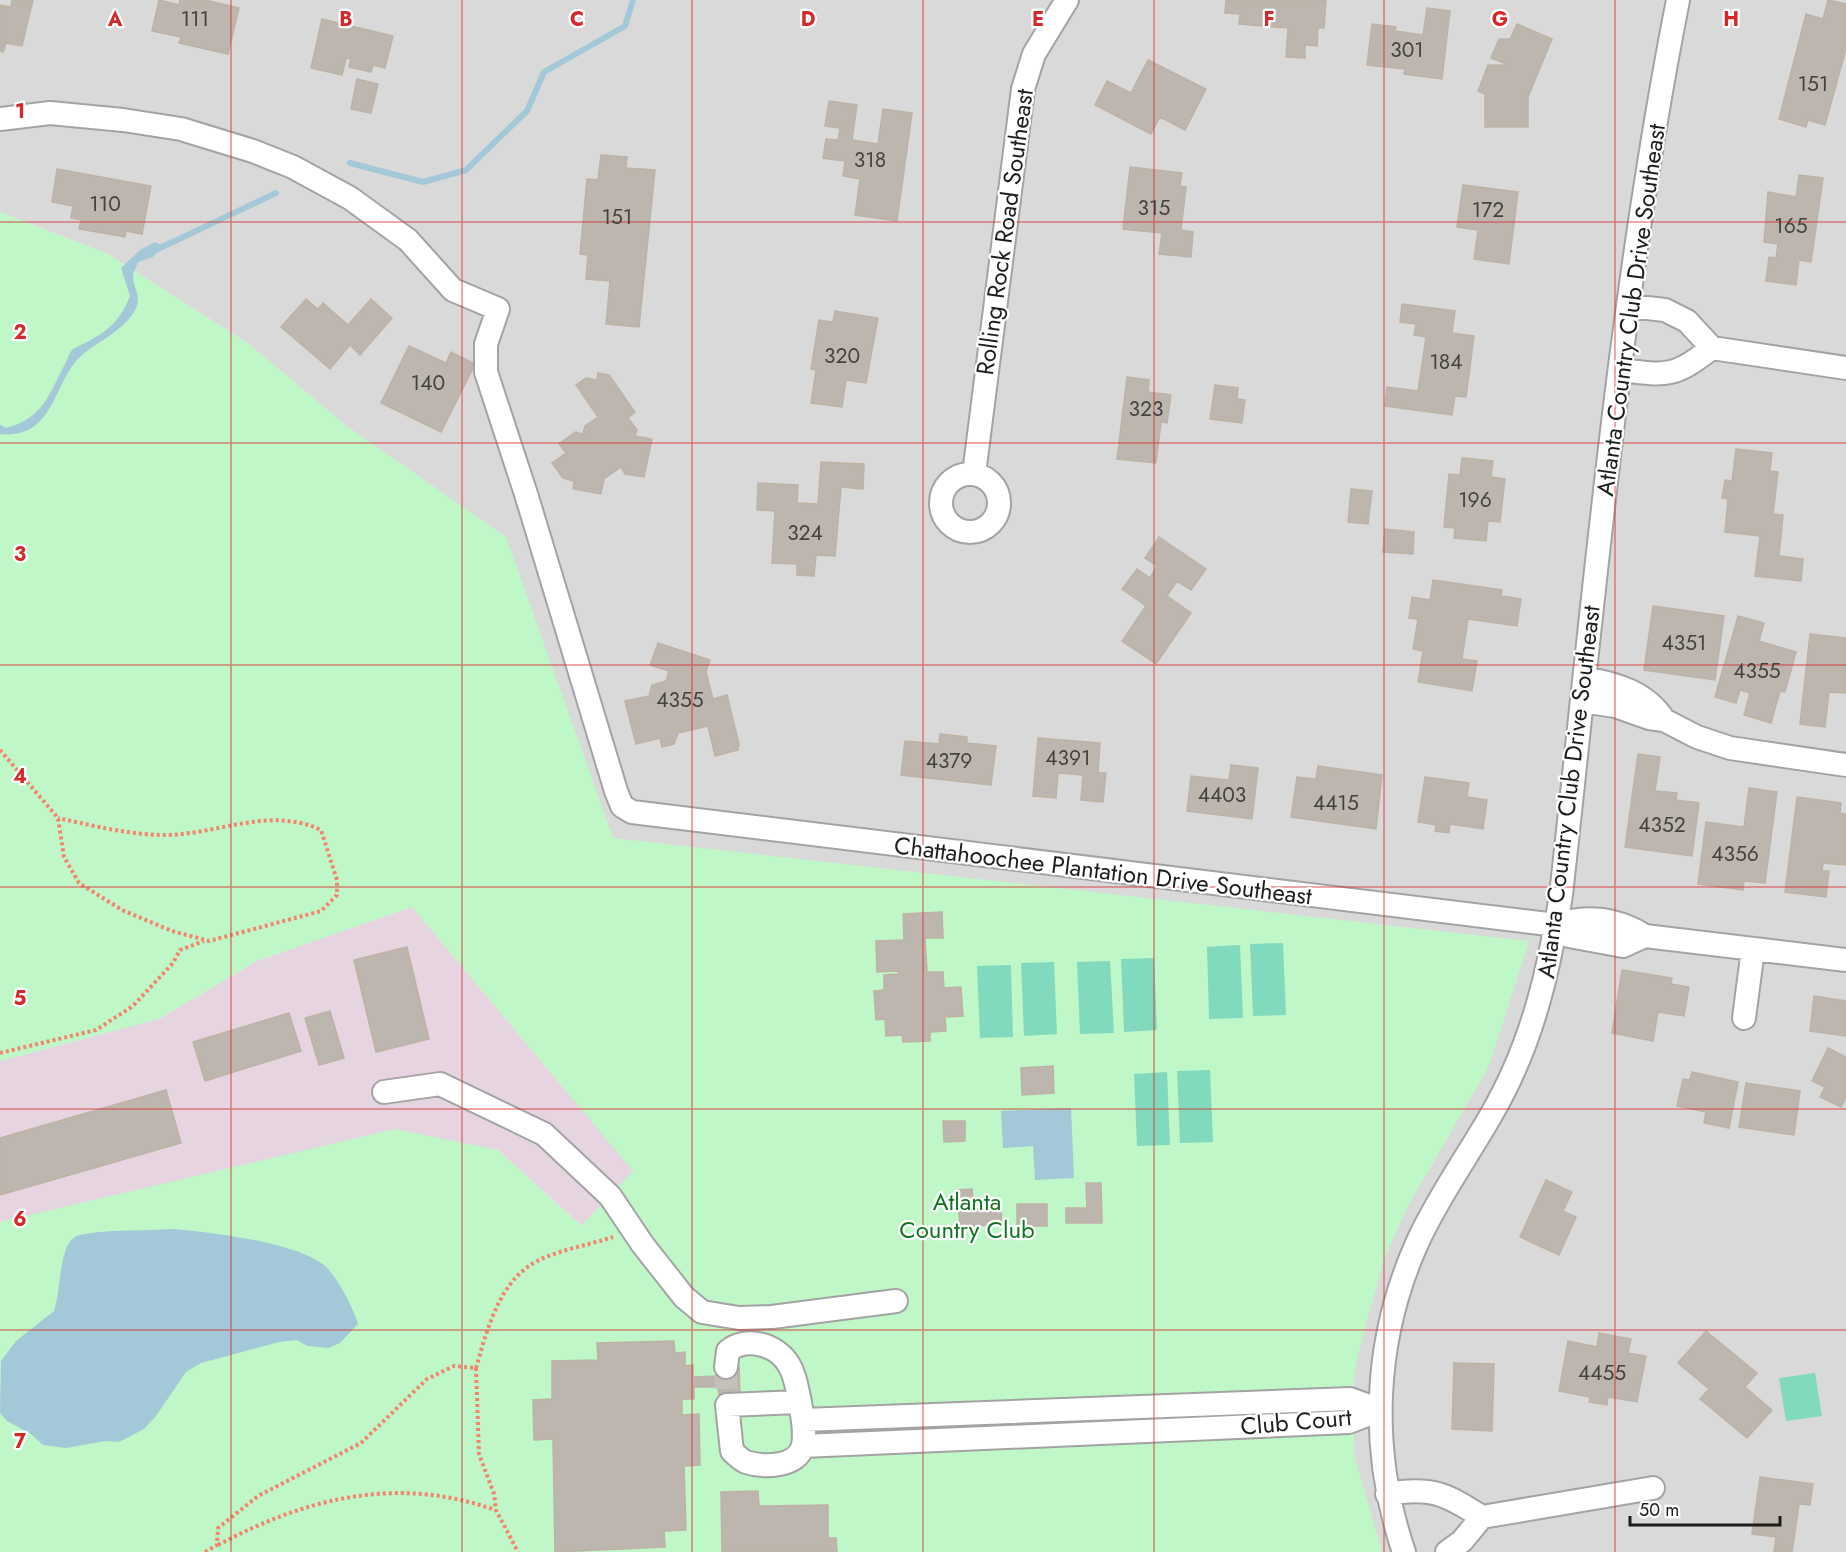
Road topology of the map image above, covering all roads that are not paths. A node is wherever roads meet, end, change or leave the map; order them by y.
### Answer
1 (1067, 0) edge
2 (1678, 0) edge
3 (0, 119) edge
4 (1629, 306) junction
5 (1712, 348) junction
6 (1846, 368) edge
7 (1622, 370) junction
8 (974, 474) dead end
9 (1585, 678) junction
10 (1582, 701) junction
11 (1664, 720) junction
12 (1846, 765) edge
13 (1556, 925) junction
14 (1753, 949) junction
15 (1846, 960) edge
16 (1744, 1018) dead end
17 (384, 1092) dead end
18 (896, 1301) dead end
19 (726, 1366) tunnel mouth
20 (1380, 1410) junction
21 (802, 1411) junction
22 (803, 1446) junction
23 (1653, 1488) dead end
24 (1387, 1494) junction
25 (1482, 1517) junction
26 (1404, 1552) edge
27 (1447, 1552) edge

1 - 8 street, Rolling Rock Road Southeast
2 - 4 street, Atlanta Country Club Drive Southeast
3 - 13 street, Chattahoochee Plantation Drive Southeast
4 - 5 street
4 - 7 street, Atlanta Country Club Drive Southeast
5 - 6 street
5 - 7 street
7 - 9 street, Atlanta Country Club Drive Southeast
9 - 10 street, Atlanta Country Club Drive Southeast
9 - 11 street
10 - 11 street
10 - 13 street, Atlanta Country Club Drive Southeast
11 - 12 street
13 - 14 street, Chattahoochee Plantation Drive Southeast
13 - 20 street, Atlanta Country Club Drive Southeast
14 - 15 street, Chattahoochee Plantation Drive Southeast
14 - 16 street
17 - 18 street
19 - 21 street
20 - 21 street, Club Court
20 - 22 street, Club Court
20 - 24 street, Atlanta Country Club Drive Southeast
21 - 22 street
21 - 22 street, Club Court
23 - 25 street
24 - 25 street
24 - 26 street, Atlanta Country Club Drive Southeast
25 - 27 street

